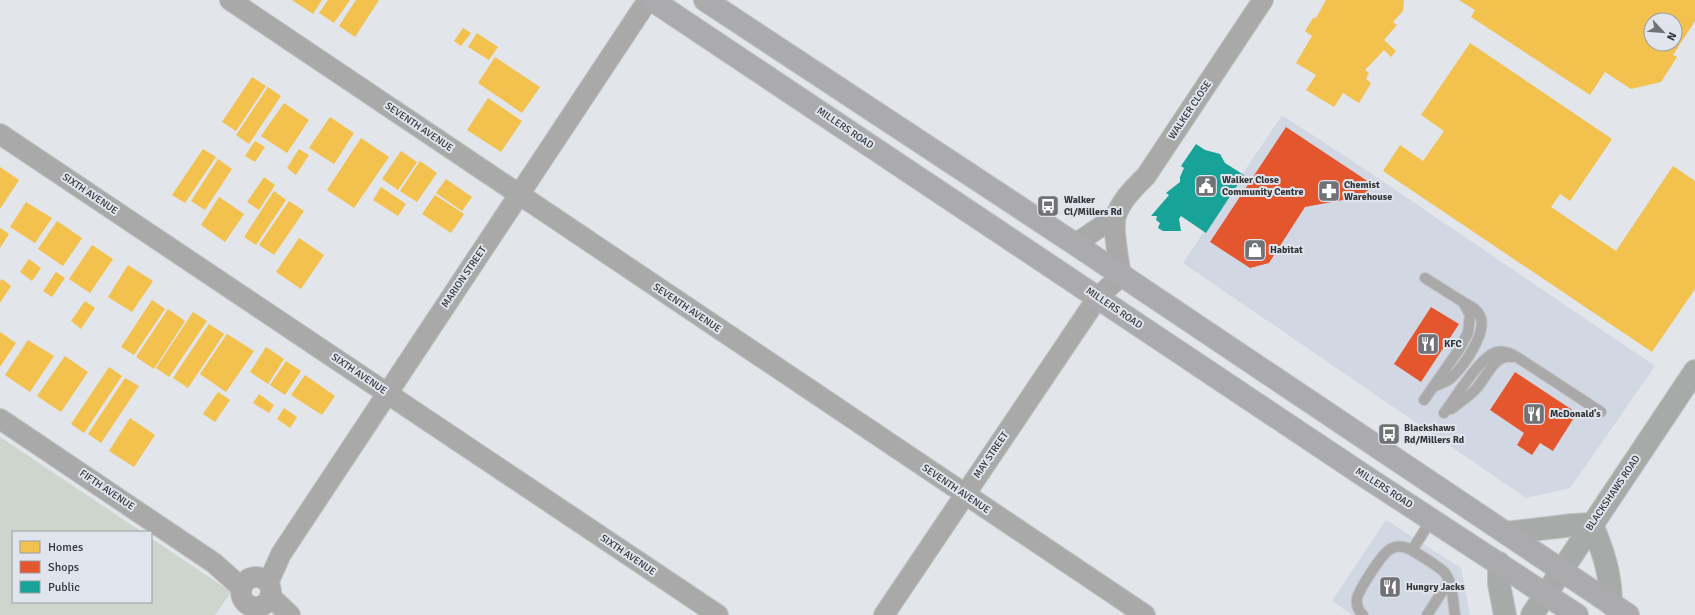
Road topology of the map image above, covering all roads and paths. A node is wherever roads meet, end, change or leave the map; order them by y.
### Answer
1 (230, 0) edge
2 (648, 0) edge
3 (652, 0) edge
4 (705, 0) edge
5 (1263, 0) edge
6 (0, 134) edge
7 (519, 195) junction
8 (1115, 217) junction
9 (1075, 244) junction
10 (1113, 270) junction
11 (1425, 278) dead end
12 (1098, 296) junction
13 (1695, 371) edge
14 (387, 393) junction
15 (1424, 400) dead end
16 (1601, 412) dead end
17 (1444, 413) dead end
18 (0, 419) edge
19 (965, 494) junction
20 (1432, 519) junction
21 (1592, 524) junction
22 (1506, 534) junction
23 (1412, 550) junction
24 (1499, 563) junction
25 (1561, 571) junction
26 (1449, 581) junction
27 (1546, 594) junction
28 (253, 596) edge
29 (1619, 609) edge
30 (290, 615) edge
31 (718, 615) edge
32 (884, 615) edge
33 (1145, 615) edge
34 (1363, 615) edge
35 (1427, 615) edge
36 (1455, 615) edge
37 (1505, 615) edge
38 (1532, 615) edge
39 (1577, 615) edge

1 - 7 street, SEVENTH AVENUE
2 - 7 street, MARION STREET
3 - 12 main road, MILLERS ROAD
4 - 9 main road
5 - 8 street, WALKER CLOSE
6 - 14 street, SIXTH AVENUE
7 - 14 street, MARION STREET
7 - 19 street, SEVENTH AVENUE
8 - 9 street, WALKER CLOSE
8 - 10 street
9 - 10 main road
10 - 12 street, MAY STREET
10 - 22 main road
11 - 15 lane
12 - 19 street, MAY STREET
12 - 20 main road, MILLERS ROAD
13 - 21 main road, BLACKSHAWS ROAD
14 - 28 street, MARION STREET
14 - 31 street, SIXTH AVENUE
16 - 17 lane
18 - 28 street, FIFTH AVENUE
19 - 32 street, MAY STREET
19 - 33 street, SEVENTH AVENUE
20 - 23 lane
20 - 24 main road, MILLERS ROAD
21 - 22 main road
21 - 25 main road, BLACKSHAWS ROAD
21 - 29 main road
22 - 25 main road
23 - 26 lane
23 - 34 lane
24 - 27 main road, MILLERS ROAD
24 - 37 main road
25 - 27 main road, BLACKSHAWS ROAD
25 - 29 main road
26 - 35 lane
26 - 36 lane
27 - 38 main road, BLACKSHAWS ROAD
27 - 39 main road, MILLERS ROAD
28 - 30 street, FIFTH AVENUE

